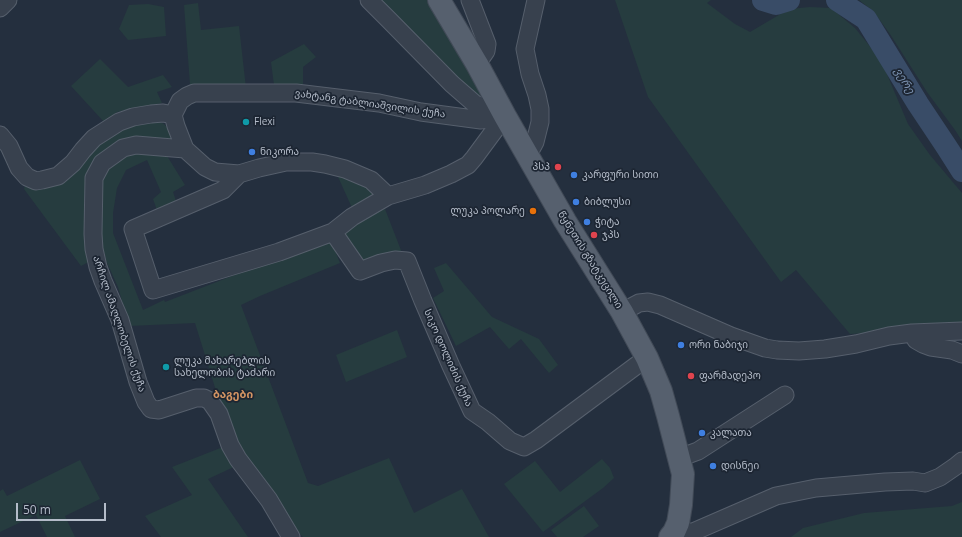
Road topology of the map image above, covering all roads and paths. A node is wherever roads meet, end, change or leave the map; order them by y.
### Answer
1 (8, 0) edge
2 (369, 0) edge
3 (439, 0) edge
4 (470, 0) edge
5 (536, 0) edge
6 (0, 8) edge
7 (477, 64) junction
8 (173, 115) junction
9 (505, 116) junction
10 (0, 135) edge
11 (185, 149) junction
12 (528, 155) junction
13 (239, 174) junction
14 (388, 196) junction
15 (333, 232) junction
16 (622, 312) junction
17 (962, 331) edge
18 (912, 333) junction
19 (962, 354) edge
20 (647, 358) junction
21 (785, 395) dead end
22 (679, 458) junction
23 (962, 461) edge
24 (672, 535) edge
25 (291, 537) edge

1 - 6 street
2 - 9 street
3 - 7 main road, წყნეთის გზატკეცილი
4 - 7 street
5 - 12 street
7 - 9 main road, წყნეთის გზატკეცილი
8 - 9 street, ვახტანგ ტაბლიაშვილის ქუჩა
8 - 10 street
8 - 11 street
9 - 12 main road, წყნეთის გზატკეცილი
9 - 14 street
11 - 13 street
11 - 25 street, არჩილ ამაღლობელის ქუჩა
12 - 16 main road, წყნეთის გზატკეცილი
13 - 14 street
13 - 15 street
14 - 15 street
15 - 20 street, სიკო დოლიძის ქუჩა
16 - 18 street
16 - 20 main road, წყნეთის გზატკეცილი
17 - 18 street
18 - 19 street
20 - 22 main road, წყნეთის გზატკეცილი
21 - 22 street
22 - 24 main road, წყნეთის გზატკეცილი
23 - 24 street

